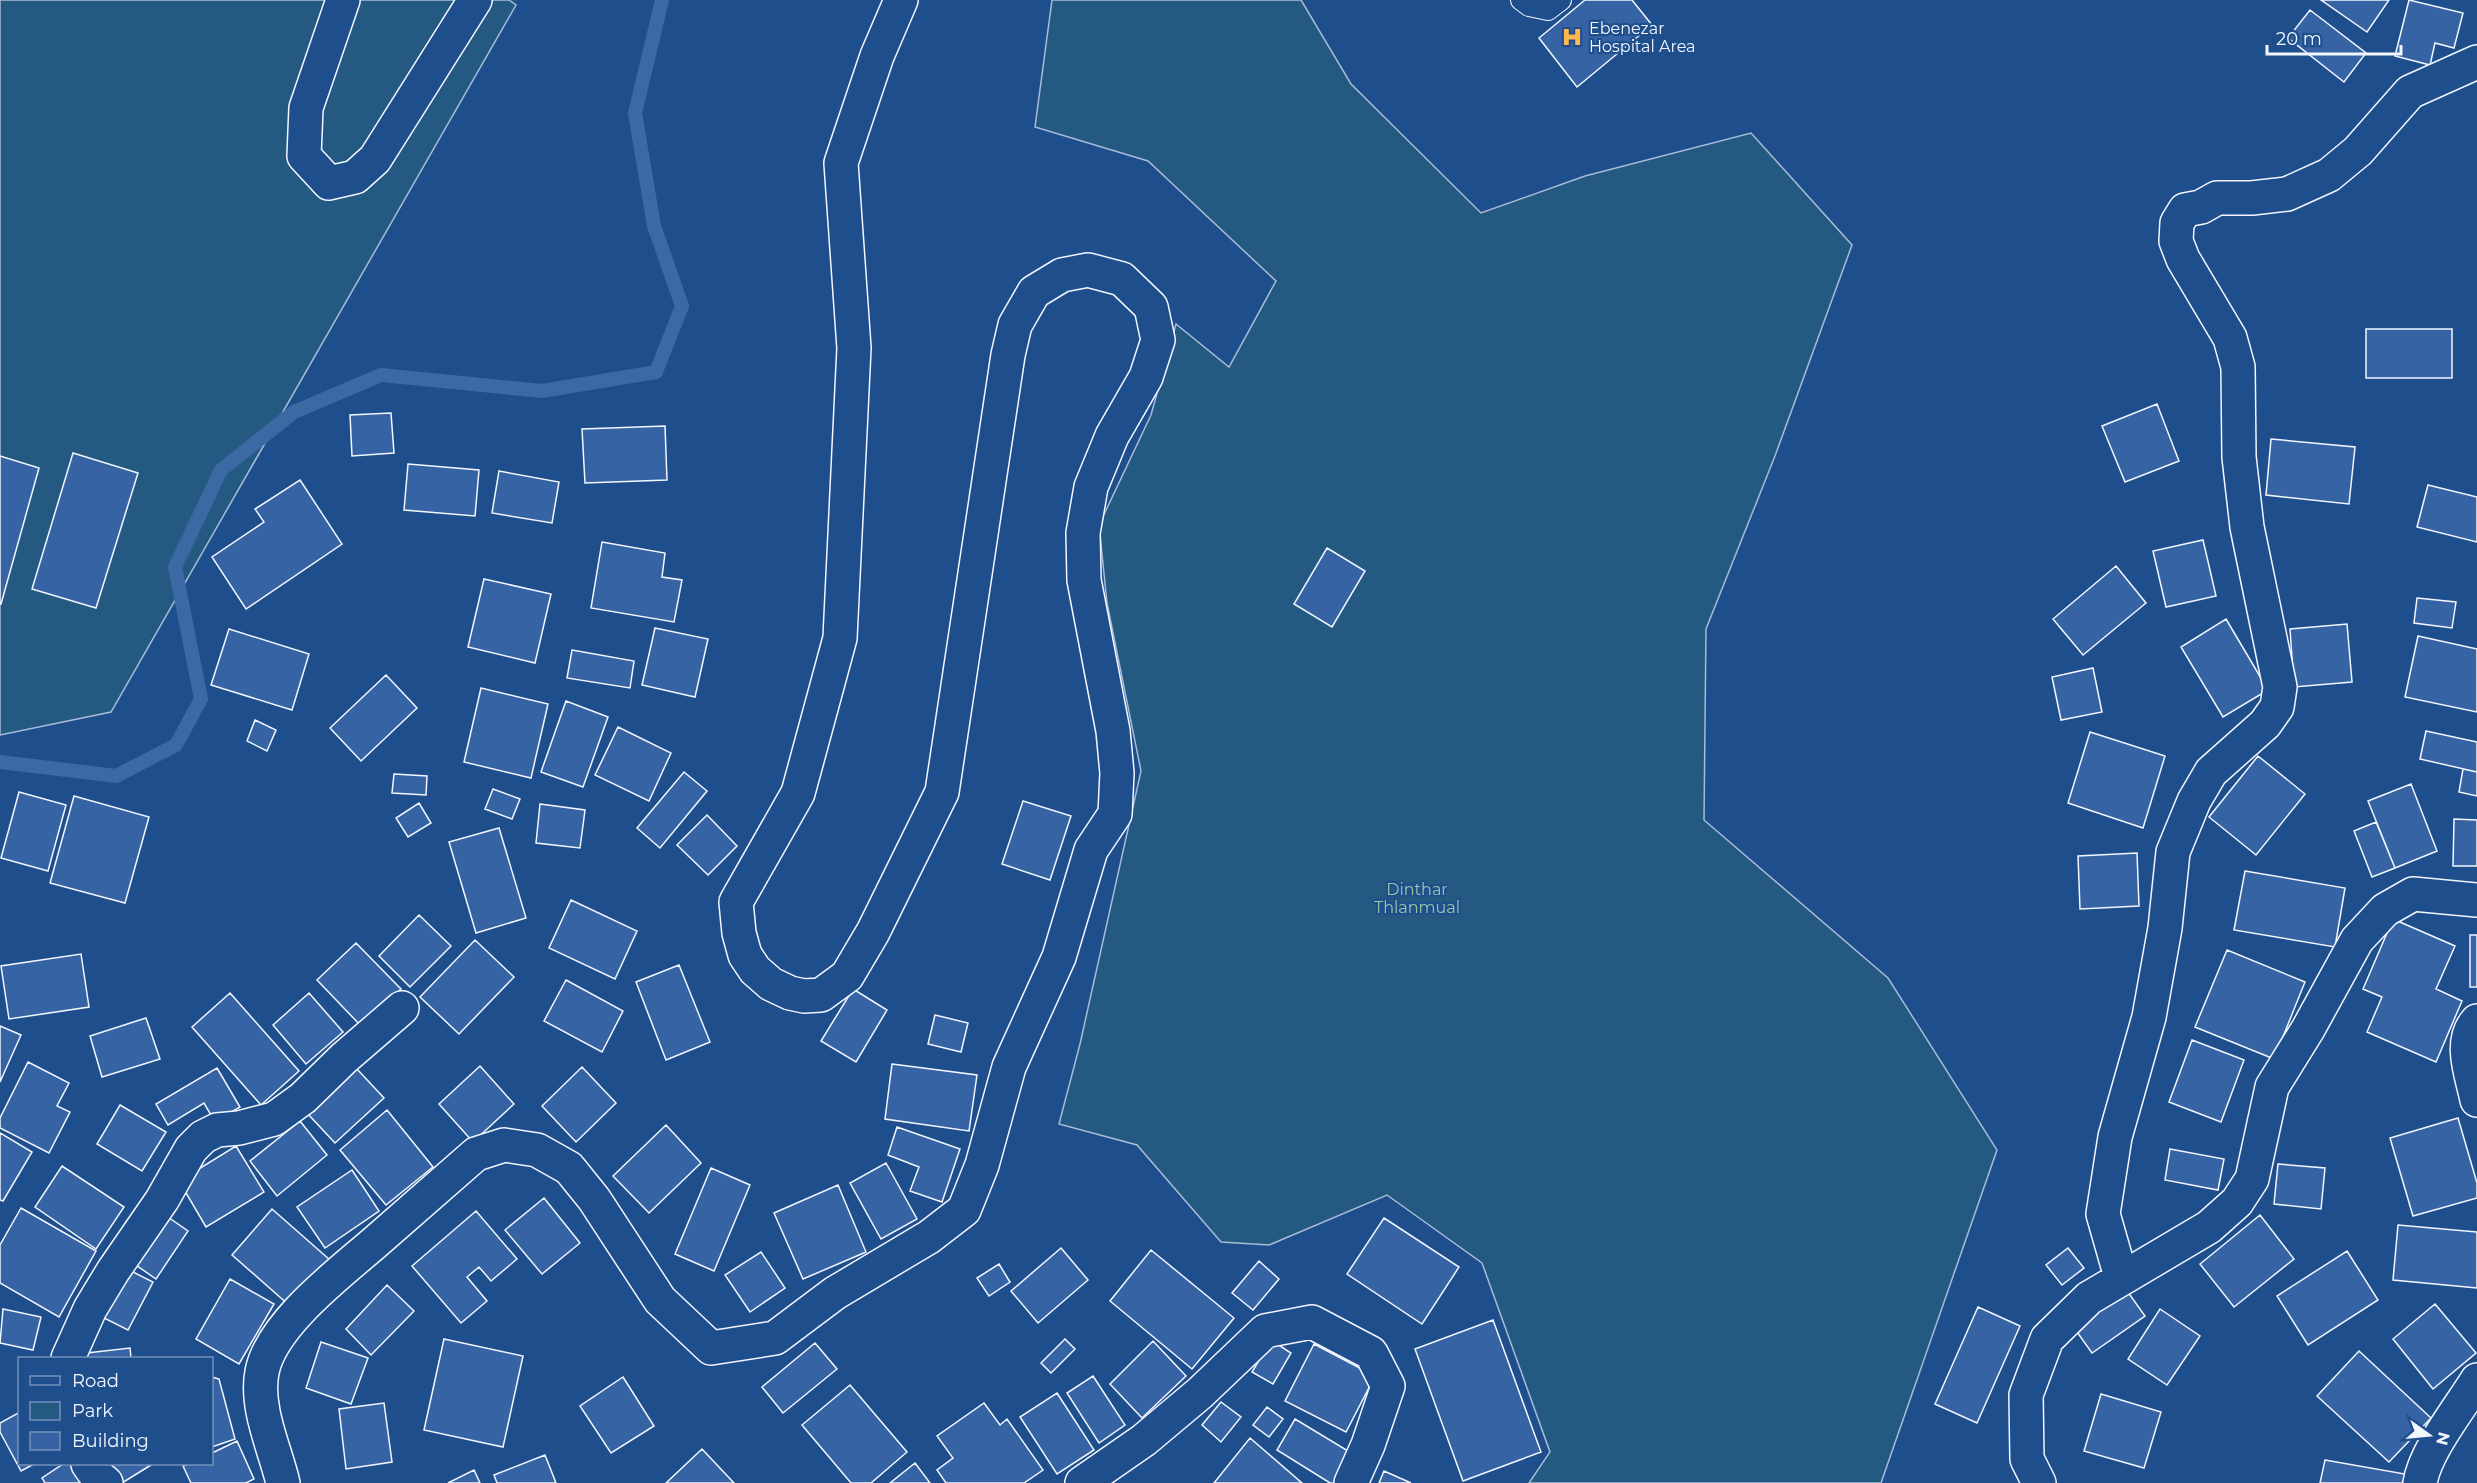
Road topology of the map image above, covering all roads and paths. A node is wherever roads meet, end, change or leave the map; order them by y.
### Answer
1 (343, 0) edge
2 (475, 0) edge
3 (901, 0) edge
4 (1521, 0) edge
5 (1561, 0) edge
6 (2477, 62) edge
7 (2477, 900) edge
8 (402, 1008) dead end
9 (2477, 1021) edge
10 (2477, 1100) edge
11 (2121, 1277) junction
12 (69, 1357) edge
13 (2477, 1380) edge
14 (89, 1465) edge
15 (2026, 1475) edge
16 (106, 1483) edge
17 (283, 1483) edge
18 (1082, 1483) edge
19 (1352, 1483) edge
20 (2420, 1483) edge

1 - 2 street
3 - 17 street
4 - 5 lane
6 - 11 street
7 - 11 street
8 - 12 street
9 - 10 street
11 - 15 street
13 - 20 street
14 - 16 street
18 - 19 street

